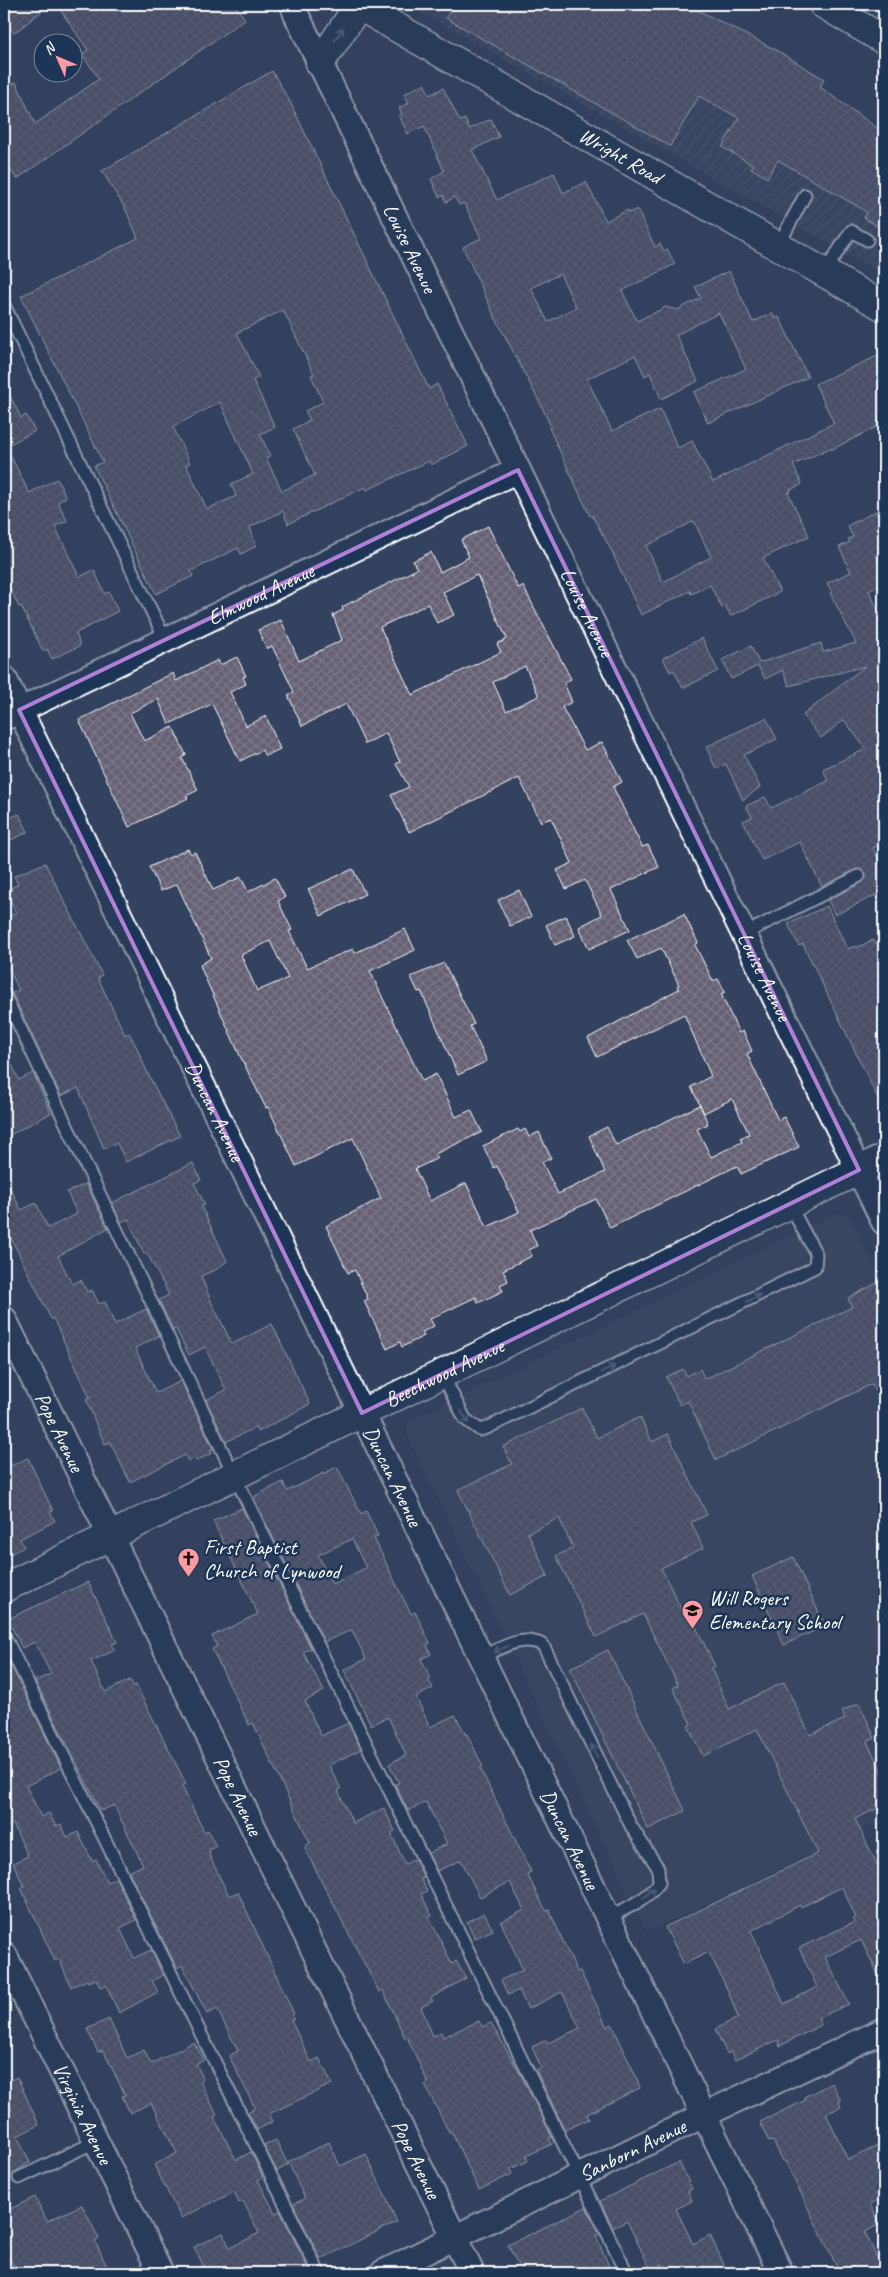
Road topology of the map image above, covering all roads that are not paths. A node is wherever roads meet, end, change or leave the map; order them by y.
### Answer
1 (293, 4) edge
2 (823, 4) edge
3 (357, 5) edge
4 (884, 40) edge
5 (320, 63) junction
6 (805, 195) dead end
7 (867, 240) dead end
8 (778, 246) junction
9 (824, 273) junction
10 (4, 306) edge
11 (884, 307) edge
12 (518, 470) junction
13 (165, 639) junction
14 (4, 678) edge
15 (12, 714) edge
16 (859, 876) dead end
17 (744, 934) junction
18 (4, 994) edge
19 (884, 1158) edge
20 (859, 1170) junction
21 (789, 1204) junction
22 (884, 1222) edge
23 (4, 1319) edge
24 (442, 1374) junction
25 (362, 1413) junction
26 (234, 1475) junction
27 (110, 1536) junction
28 (4, 1588) edge
29 (4, 1635) edge
30 (481, 1657) junction
31 (608, 1918) junction
32 (4, 1954) edge
33 (884, 2030) edge
34 (704, 2115) junction
35 (95, 2142) junction
36 (580, 2175) junction
37 (18, 2178) dead end
38 (454, 2237) junction
39 (160, 2273) edge
40 (319, 2273) edge
41 (382, 2273) edge
42 (472, 2273) edge
43 (627, 2273) edge
44 (781, 2273) edge

1 - 5 street, Louise Avenue
2 - 4 main road
5 -> 3 main road
3 - 8 main road, Wright Road
5 - 12 street, Louise Avenue
6 - 8 lane
7 - 9 lane
8 - 9 main road, Wright Road
9 - 11 main road, Wright Road
10 - 13 lane
12 - 13 street, Elmwood Avenue
12 - 17 street, Louise Avenue
13 - 15 street, Elmwood Avenue
14 - 15 street, Duncan Avenue
15 - 25 street, Duncan Avenue
16 - 17 lane
17 - 20 street, Louise Avenue
18 - 26 lane
19 - 20 main road, Beechwood Avenue
20 - 21 main road, Beechwood Avenue
20 - 22 street, Louise Avenue
21 - 24 main road, Beechwood Avenue
24 -> 21 lane
23 - 27 street, Pope Avenue
24 - 25 main road, Beechwood Avenue
25 - 26 main road, Beechwood Avenue
25 - 30 street, Duncan Avenue
26 - 27 main road, Beechwood Avenue
26 - 36 lane
27 - 28 main road, Beechwood Avenue
27 - 38 street, Pope Avenue
29 - 40 lane
30 - 31 street, Duncan Avenue
31 -> 30 lane
31 - 34 street, Duncan Avenue
32 - 35 street, Virginia Avenue
33 - 34 street, Sanborn Avenue
34 - 36 street, Sanborn Avenue
34 - 44 street, Duncan Avenue
35 - 37 lane
35 - 39 street, Virginia Avenue
36 - 38 street, Sanborn Avenue
36 - 43 lane
38 - 41 street, Sanborn Avenue
38 - 42 street, Pope Avenue

